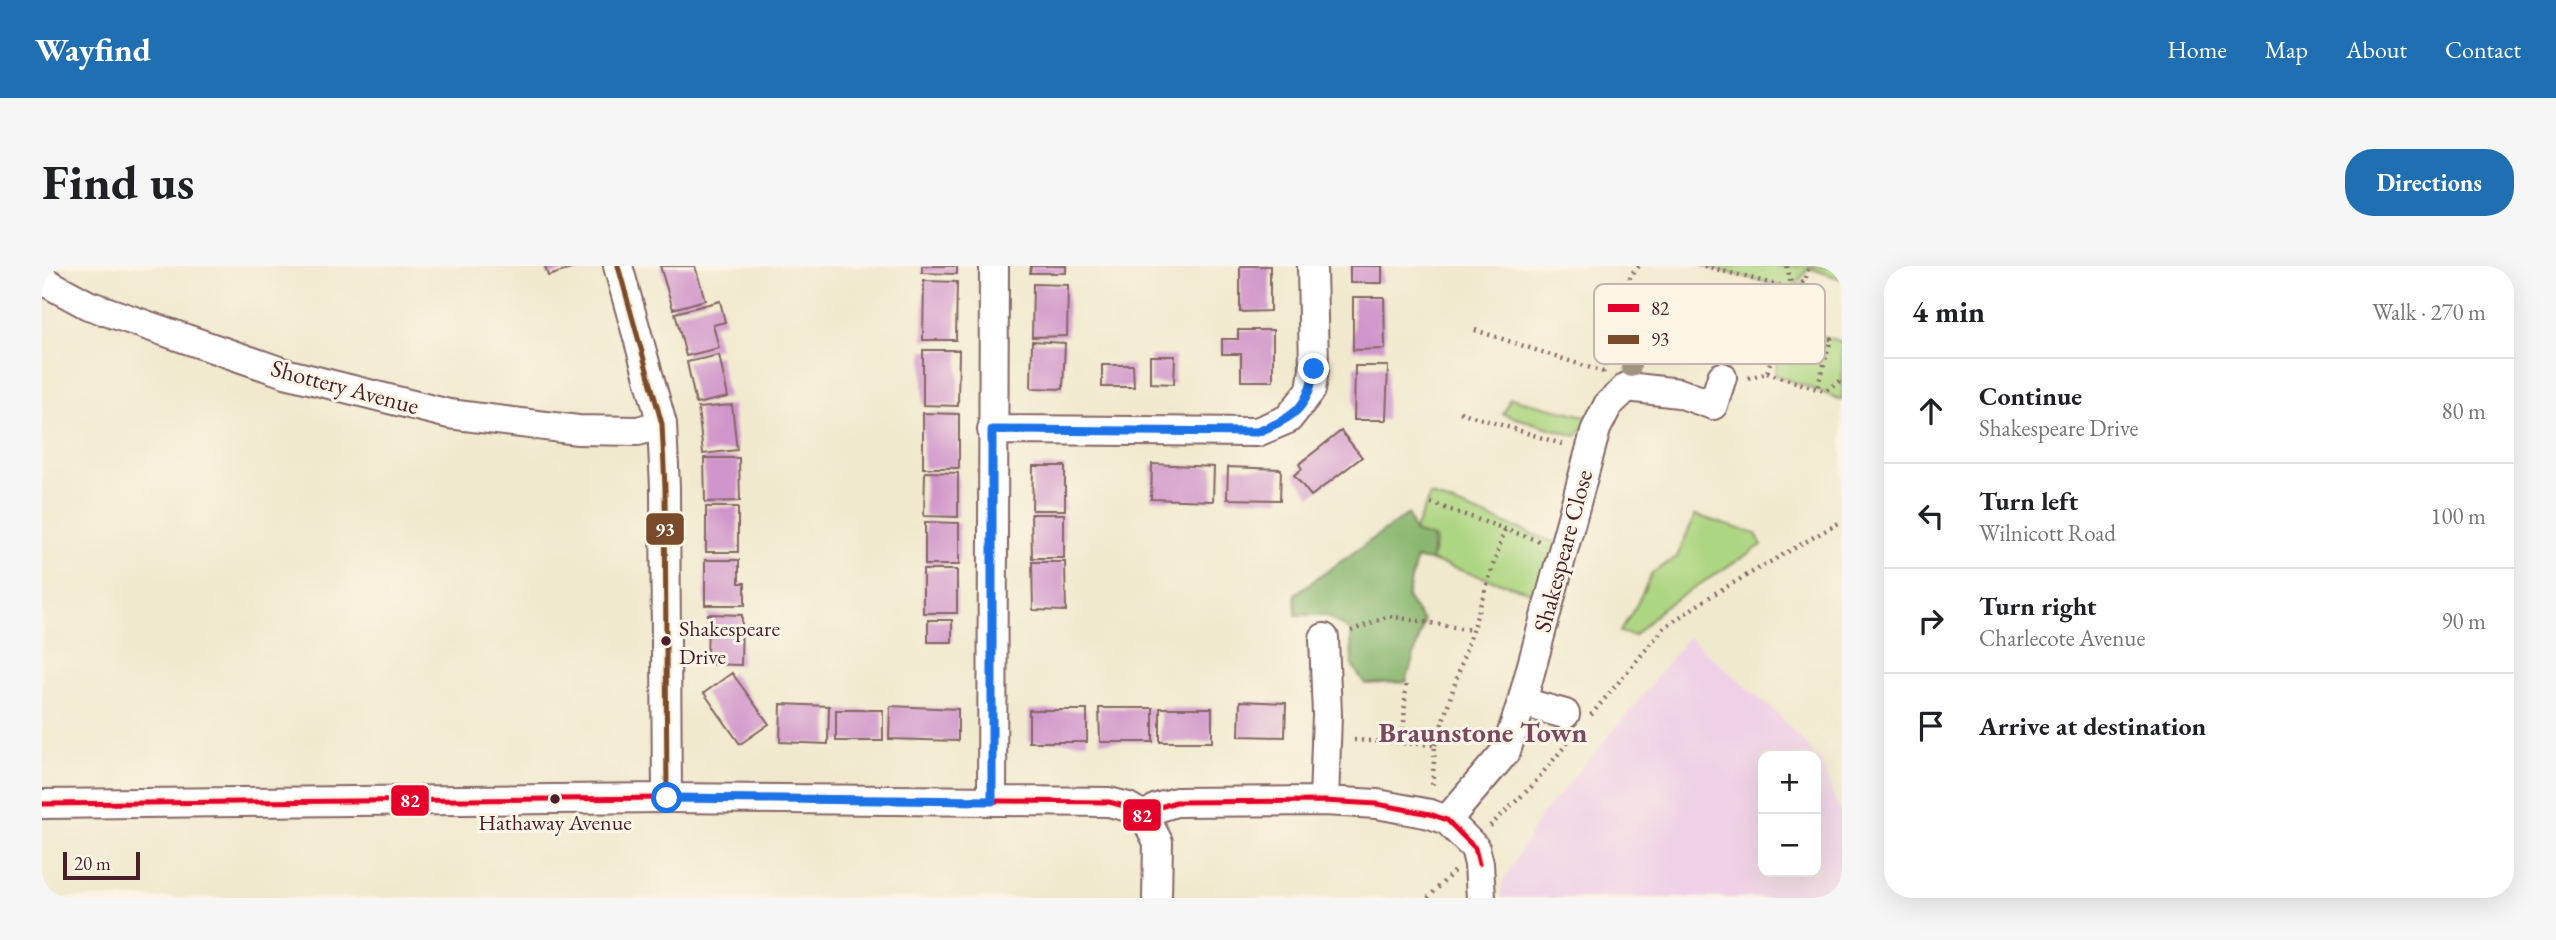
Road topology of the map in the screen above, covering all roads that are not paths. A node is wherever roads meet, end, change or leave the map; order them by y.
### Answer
1 (618, 266) edge
2 (994, 266) edge
3 (1312, 266) edge
4 (42, 280) edge
5 (1722, 377) road end
6 (662, 424) junction
7 (992, 430) junction
8 (1337, 635) road end
9 (1522, 702) junction
10 (1565, 713) dead end
11 (667, 798) junction
12 (992, 801) junction
13 (1324, 801) junction
14 (42, 804) edge
15 (1145, 817) junction
16 (1439, 817) junction
17 (1481, 882) edge
18 (1157, 898) edge

1 - 6 street
2 - 7 street
3 - 7 street
4 - 6 street, Shottery Avenue
5 - 9 street, Shakespeare Close
6 - 11 street
7 - 12 street
8 - 13 street
9 - 10 street
9 - 16 street, Shakespeare Close
11 - 12 street
11 - 14 street
12 - 15 street
13 - 15 street
13 - 16 street
15 - 18 street
16 - 17 street

